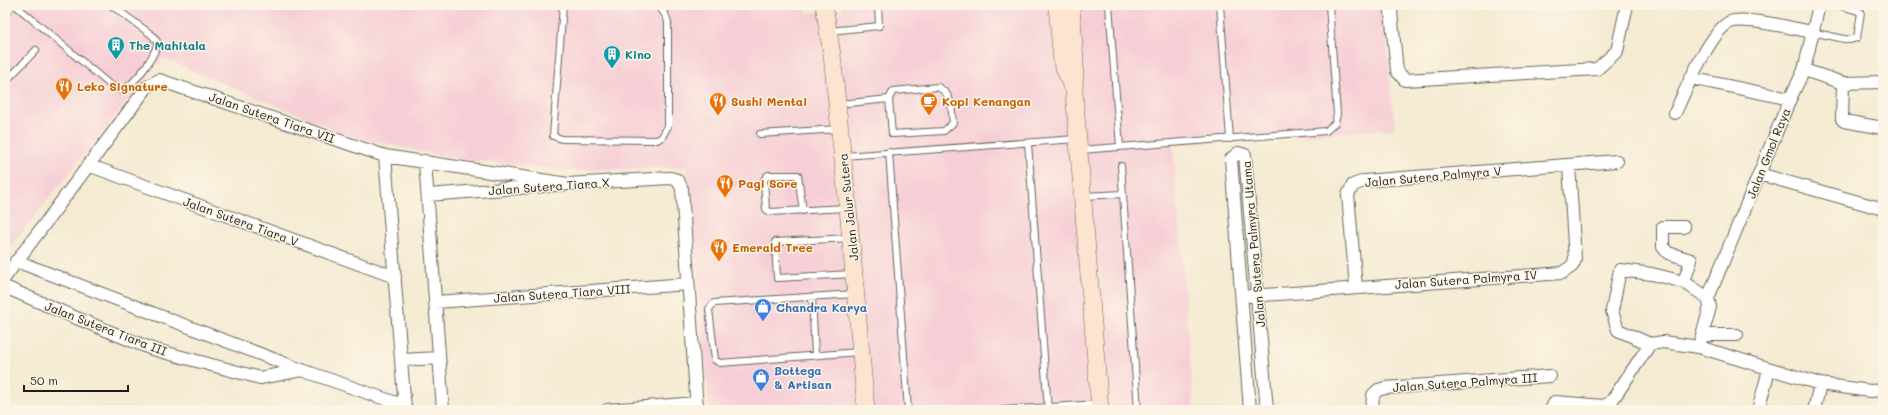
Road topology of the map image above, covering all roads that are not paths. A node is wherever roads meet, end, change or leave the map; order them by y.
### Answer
1 (15, 5) edge
2 (111, 5) edge
3 (563, 5) edge
4 (658, 5) edge
5 (824, 5) edge
6 (878, 5) edge
7 (1057, 5) edge
8 (1071, 5) edge
9 (1109, 5) edge
10 (1220, 5) edge
11 (1329, 5) edge
12 (1393, 5) edge
13 (1627, 5) edge
14 (1819, 5) edge
15 (1838, 5) edge
16 (828, 31) junction
17 (1812, 32) junction
18 (36, 50) dead end
19 (1804, 70) junction
20 (5, 71) edge
21 (1690, 78) junction
22 (1883, 82) edge
23 (1843, 83) junction
24 (1074, 92) junction
25 (889, 99) junction
26 (1790, 99) junction
27 (837, 104) junction
28 (1675, 113) dead end
29 (1883, 128) edge
30 (839, 129) junction
31 (760, 134) dead end
32 (1230, 139) junction
33 (1028, 143) junction
34 (1078, 145) junction
35 (1120, 147) junction
36 (889, 152) junction
37 (385, 156) junction
38 (842, 156) junction
39 (425, 161) junction
40 (1617, 161) dead end
41 (88, 165) junction
42 (1569, 165) junction
43 (1121, 166) dead end
44 (1759, 174) junction
45 (568, 184) junction
46 (1123, 194) junction
47 (428, 195) junction
48 (1082, 196) junction
49 (848, 208) junction
50 (1883, 209) edge
51 (803, 211) junction
52 (1684, 227) dead end
53 (851, 238) junction
54 (16, 262) junction
55 (855, 274) junction
56 (5, 277) edge
57 (394, 277) junction
58 (1684, 282) junction
59 (688, 284) junction
60 (5, 287) edge
61 (1356, 287) junction
62 (857, 294) junction
63 (1257, 295) junction
64 (812, 297) junction
65 (1241, 297) junction
66 (1708, 298) junction
67 (436, 302) junction
68 (1703, 335) junction
69 (1737, 335) dead end
70 (1650, 344) junction
71 (1699, 347) junction
72 (862, 352) junction
73 (815, 355) junction
74 (440, 358) junction
75 (401, 360) junction
76 (302, 370) junction
77 (1769, 370) junction
78 (1550, 376) dead end
79 (1820, 384) junction
80 (1883, 390) edge
81 (697, 406) edge
82 (1100, 407) edge
83 (405, 408) edge
84 (1048, 408) edge
85 (443, 410) edge
86 (607, 410) edge
87 (866, 410) edge
88 (908, 410) edge
89 (1003, 410) edge
90 (1138, 410) edge
91 (1250, 410) edge
92 (1267, 410) edge
93 (1372, 410) edge
94 (1551, 410) edge
95 (1758, 410) edge
96 (1814, 410) edge

1 - 2 lane
3 - 4 lane
5 - 16 main road, Jalan Jalur Sutera
6 - 16 lane
7 - 24 main road
8 - 24 main road
9 - 35 lane
10 - 32 lane
11 - 32 lane
12 - 13 street
14 - 17 street, Jalan Gmol Raya
15 - 17 lane
16 - 27 main road, Jalan Jalur Sutera
17 - 19 street, Jalan Gmol Raya
17 - 21 street
18 - 20 lane
19 - 23 street
19 - 26 street, Jalan Gmol Raya
21 - 26 street
21 - 28 street
22 - 23 street
23 - 29 street
24 - 34 main road
25 - 25 lane
25 - 27 lane
26 - 44 street, Jalan Gmol Raya
27 - 30 main road, Jalan Jalur Sutera
30 - 31 lane
30 - 38 main road, Jalan Jalur Sutera
32 - 35 lane
33 - 34 lane
33 - 36 lane
33 - 84 lane
34 - 35 lane
34 - 48 main road
36 - 38 lane
36 - 88 lane
37 - 39 street, Jalan Sutera Tiara VII
37 - 41 street, Jalan Sutera Tiara VII
37 - 57 street
38 - 49 main road, Jalan Jalur Sutera
39 - 45 street, Jalan Sutera Tiara VII
39 - 47 street
40 - 42 street, Jalan Sutera Palmyra V
41 - 54 street
41 - 57 street, Jalan Sutera Tiara V
42 - 61 street, Jalan Sutera Palmyra IV
42 - 61 street, Jalan Sutera Palmyra V
43 - 46 lane
44 - 50 street
44 - 66 street, Jalan Gmol Raya
45 - 47 street, Jalan Sutera Tiara X
45 - 59 street, Jalan Sutera Tiara X
46 - 48 lane
46 - 90 lane
47 - 67 street
48 - 82 main road
49 - 51 lane
49 - 53 main road, Jalan Jalur Sutera
51 - 51 lane
52 - 58 street
53 - 55 main road, Jalan Jalur Sutera
53 - 55 lane
54 - 56 street
54 - 76 street
55 - 62 main road, Jalan Jalur Sutera
57 - 75 street
58 - 66 street
58 - 70 street
59 - 67 street, Jalan Sutera Tiara VIII
59 - 81 street
60 - 76 street, Jalan Sutera Tiara III
61 - 63 street, Jalan Sutera Palmyra IV
62 - 64 lane
62 - 72 main road, Jalan Jalur Sutera
63 - 65 street, Jalan Sutera Palmyra IV
63 - 65 street, Jalan Sutera Palmyra Utama
63 - 92 street, Jalan Sutera Palmyra Utama
64 - 73 lane
64 - 73 lane
65 - 91 street, Jalan Sutera Palmyra Utama
66 - 68 street
67 - 74 street
68 - 69 street
68 - 71 street
70 - 71 street
70 - 94 street
71 - 77 street
72 - 73 lane
72 - 87 main road, Jalan Jalur Sutera
74 - 75 street
74 - 85 street
75 - 83 street
76 - 83 street
77 - 79 street
77 - 95 street
78 - 93 street, Jalan Sutera Palmyra III
79 - 80 street
79 - 96 street
81 - 86 street
82 - 84 lane
84 - 89 lane

